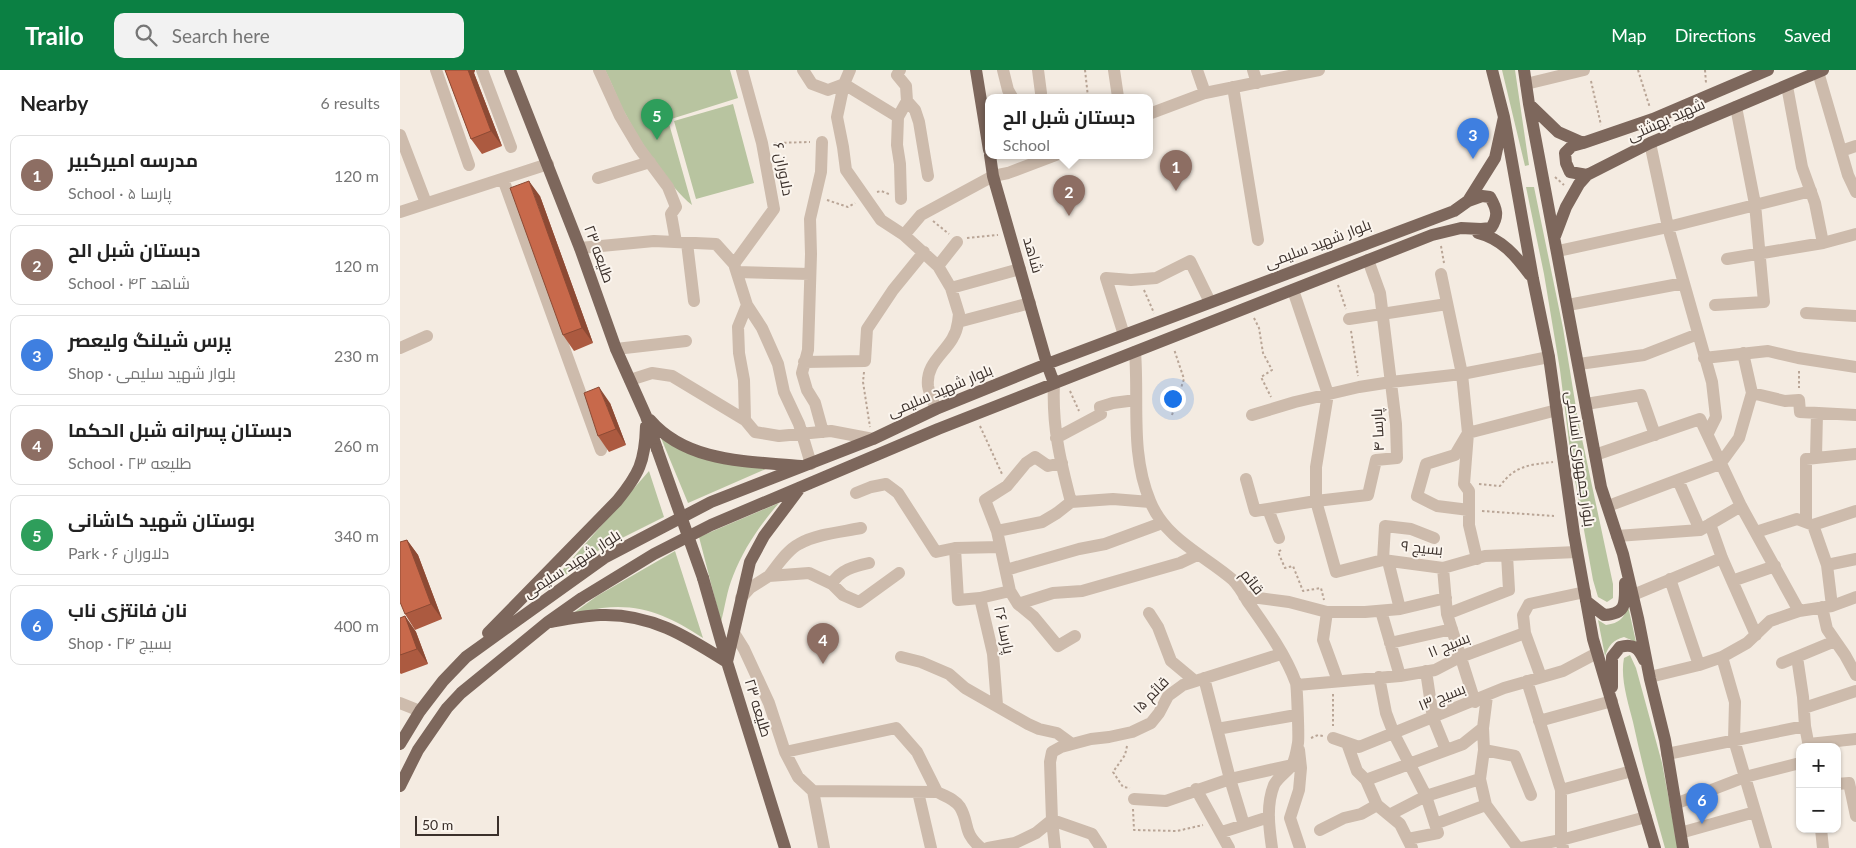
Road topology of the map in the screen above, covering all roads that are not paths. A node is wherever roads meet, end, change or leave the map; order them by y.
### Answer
1 (436, 70) edge
2 (482, 70) edge
3 (510, 70) edge
4 (599, 70) edge
5 (742, 70) edge
6 (803, 70) edge
7 (850, 70) edge
8 (900, 70) edge
9 (976, 70) edge
10 (1003, 70) edge
11 (1038, 70) edge
12 (1114, 70) edge
13 (1197, 70) edge
14 (1253, 70) edge
15 (1316, 70) edge
16 (1492, 70) edge
17 (1524, 70) edge
18 (1768, 70) edge
19 (1820, 71) edge
20 (1587, 75) edge
21 (1257, 83) junction
22 (844, 84) junction
23 (1526, 84) junction
24 (1787, 86) junction
25 (1233, 87) junction
26 (1205, 93) junction
27 (1010, 94) edge
28 (1041, 94) dead end
29 (1118, 94) edge
30 (907, 101) junction
31 (1529, 104) junction
32 (1736, 107) junction
33 (1153, 112) edge
34 (898, 117) junction
35 (1504, 117) junction
36 (985, 125) edge
37 (400, 135) edge
38 (822, 142) road end
39 (1583, 143) junction
40 (1650, 143) junction
41 (1856, 146) edge
42 (512, 147) dead end
43 (1841, 151) junction
44 (991, 159) edge
45 (1032, 159) edge
46 (650, 162) junction
47 (548, 164) junction
48 (469, 165) dead end
49 (1587, 175) junction
50 (928, 176) dead end
51 (994, 176) junction
52 (598, 178) dead end
53 (503, 179) junction
54 (1811, 191) junction
55 (1856, 192) edge
56 (901, 199) dead end
57 (1468, 201) junction
58 (426, 203) junction
59 (1755, 204) junction
60 (400, 212) edge
61 (1668, 227) junction
62 (1461, 228) junction
63 (1856, 234) edge
64 (904, 235) junction
65 (1555, 236) junction
66 (1258, 240) dead end
67 (957, 242) dead end
68 (681, 243) junction
69 (1823, 243) junction
70 (580, 248) junction
71 (924, 252) junction
72 (1558, 252) junction
73 (1759, 253) junction
74 (1727, 259) dead end
75 (1368, 260) junction
76 (938, 266) junction
77 (735, 268) junction
78 (1020, 269) junction
79 (810, 274) junction
80 (1441, 274) road end
81 (1533, 279) junction
82 (1684, 283) junction
83 (951, 288) junction
84 (1293, 290) junction
85 (694, 301) dead end
86 (1210, 302) junction
87 (1030, 303) junction
88 (1447, 304) junction
89 (747, 305) junction
90 (1568, 305) junction
91 (1714, 305) dead end
92 (1806, 312) dead end
93 (1382, 314) junction
94 (1856, 316) edge
95 (1349, 319) dead end
96 (958, 322) junction
97 (1698, 334) junction
98 (1124, 335) junction
99 (427, 336) dead end
100 (686, 341) dead end
101 (400, 348) edge
102 (616, 349) junction
103 (1135, 352) junction
104 (1743, 353) junction
105 (1549, 357) junction
106 (1704, 358) junction
107 (804, 362) junction
108 (1047, 364) junction
109 (1579, 364) junction
110 (1856, 367) edge
111 (1462, 374) junction
112 (630, 380) junction
113 (1059, 381) junction
114 (1391, 382) junction
115 (1752, 393) junction
116 (1328, 394) junction
117 (1136, 400) junction
118 (1586, 404) junction
119 (936, 409) junction
120 (1556, 410) junction
121 (1817, 413) junction
122 (1252, 415) dead end
123 (1856, 415) edge
124 (646, 416) junction
125 (745, 420) junction
126 (823, 432) junction
127 (1468, 433) junction
128 (1708, 433) junction
129 (802, 434) junction
130 (1655, 434) junction
131 (1056, 438) junction
132 (873, 439) junction
133 (601, 450) edge
134 (1856, 454) edge
135 (1596, 455) junction
136 (1816, 457) junction
137 (1062, 463) junction
138 (1720, 464) junction
139 (807, 465) junction
140 (1246, 479) dead end
141 (1678, 480) junction
142 (801, 487) junction
143 (856, 493) dead end
144 (1316, 501) junction
145 (1071, 502) junction
146 (1150, 502) junction
147 (1608, 506) junction
148 (1741, 506) junction
149 (1268, 509) junction
150 (1469, 510) junction
151 (1856, 511) edge
152 (1162, 523) junction
153 (1810, 524) junction
154 (1705, 527) junction
155 (861, 528) dead end
156 (997, 531) junction
157 (1756, 532) junction
158 (1617, 536) junction
159 (1279, 538) road end
160 (1434, 538) dead end
161 (1000, 547) junction
162 (955, 548) junction
163 (1578, 552) junction
164 (1623, 554) junction
165 (1197, 555) junction
166 (1507, 555) junction
167 (1477, 558) junction
168 (1722, 558) junction
169 (1856, 559) edge
170 (1385, 560) junction
171 (869, 563) dead end
172 (1827, 565) junction
173 (1775, 566) junction
174 (1443, 568) junction
175 (1006, 570) junction
176 (899, 573) dead end
177 (769, 576) junction
178 (1670, 579) junction
179 (1732, 581) junction
180 (832, 584) junction
181 (1010, 591) junction
182 (1633, 595) junction
183 (1244, 596) junction
184 (1586, 597) junction
185 (1856, 597) edge
186 (741, 598) junction
187 (980, 598) junction
188 (1446, 598) junction
189 (1018, 604) junction
190 (1827, 606) junction
191 (1400, 609) junction
192 (1381, 611) junction
193 (1799, 611) junction
194 (1327, 612) junction
195 (1150, 613) dead end
196 (1447, 614) junction
197 (548, 622) junction
198 (1452, 629) junction
199 (734, 633) junction
200 (1525, 633) junction
201 (1756, 635) junction
202 (1076, 636) dead end
203 (1835, 641) junction
204 (1390, 644) junction
205 (1597, 653) junction
206 (1281, 654) junction
207 (466, 657) junction
208 (901, 657) dead end
209 (1722, 657) junction
210 (1797, 657) junction
211 (1460, 658) junction
212 (727, 662) junction
213 (1782, 663) dead end
214 (1699, 665) junction
215 (1426, 671) junction
216 (1856, 675) edge
217 (1400, 676) junction
218 (1379, 677) junction
219 (1541, 677) junction
220 (1650, 678) junction
221 (1199, 680) junction
222 (1335, 681) junction
223 (1527, 681) junction
224 (1297, 685) junction
225 (1856, 691) edge
226 (1487, 696) junction
227 (1612, 701) junction
228 (1475, 702) junction
229 (400, 703) edge
230 (997, 705) junction
231 (1804, 708) junction
232 (420, 711) junction
233 (1296, 715) junction
234 (1432, 718) junction
235 (1539, 721) junction
236 (1805, 726) junction
237 (1483, 728) junction
238 (1217, 729) junction
239 (1394, 734) junction
240 (1333, 738) road end
241 (1856, 739) edge
242 (1734, 740) junction
243 (1298, 743) junction
244 (1347, 743) junction
245 (1809, 743) edge
246 (1825, 743) edge
247 (400, 744) edge
248 (1072, 744) junction
249 (1446, 750) junction
250 (1484, 750) junction
251 (785, 752) junction
252 (1667, 754) junction
253 (1410, 764) junction
254 (1796, 764) edge
255 (1292, 765) junction
256 (1632, 771) junction
257 (1745, 777) junction
258 (1230, 779) junction
259 (1480, 779) junction
260 (1366, 780) junction
261 (1848, 783) edge
262 (400, 786) edge
263 (1196, 789) junction
264 (1561, 790) junction
265 (813, 791) junction
266 (918, 792) junction
267 (937, 792) junction
268 (1531, 795) dead end
269 (1426, 796) junction
270 (1134, 800) dead end
271 (1676, 804) junction
272 (1378, 805) junction
273 (1486, 805) junction
274 (1755, 812) junction
275 (1389, 814) junction
276 (1269, 816) junction
277 (1856, 816) edge
278 (1646, 817) junction
279 (1052, 820) junction
280 (1435, 824) junction
281 (1244, 825) junction
282 (1320, 830) dead end
283 (1222, 832) junction
284 (1680, 833) junction
285 (1821, 833) edge
286 (1410, 843) edge
287 (1562, 844) edge
288 (785, 848) edge
289 (824, 848) edge
290 (931, 848) edge
291 (981, 848) edge
292 (988, 848) edge
293 (1055, 848) edge
294 (1101, 848) edge
295 (1229, 848) edge
296 (1272, 848) edge
297 (1300, 848) edge
298 (1518, 848) edge
299 (1522, 848) edge
300 (1655, 848) edge
301 (1683, 848) edge
302 (1766, 848) edge
303 (1823, 848) edge

1 - 48 street
2 - 42 street
3 - 47 main road, طلیعه ۲۳
4 - 46 street
5 - 77 street, دلاوران ۶
6 - 22 street
7 - 22 street
8 - 30 street
9 - 36 main road
10 - 27 street
11 - 28 street
12 - 29 street
13 - 26 street
14 - 21 street
15 - 21 street
16 - 35 main road, بلوار جمهوری اسلامی
17 - 23 main road, بلوار جمهوری اسلامی
18 - 39 main road, شهید بهشتی
19 - 24 main road, شهید بهشتی
19 - 43 street
20 - 23 street
21 - 25 street
22 - 34 street
22 - 64 street
23 - 31 main road, بلوار جمهوری اسلامی
24 - 32 main road, شهید بهشتی
24 - 54 street
25 - 26 street
25 - 66 street
26 - 33 street
30 - 34 street
30 - 50 street
31 - 39 main road
31 - 65 main road, بلوار جمهوری اسلامی
32 - 40 main road, شهید بهشتی
32 - 59 street
34 - 56 street
35 - 57 main road, بلوار شهید سلیمی
35 - 81 main road, بلوار جمهوری اسلامی
37 - 58 street
38 - 79 street
39 - 49 main road
40 - 49 main road, شهید بهشتی
40 - 61 street
41 - 43 street
43 - 55 street
44 - 51 main road, شاهد
45 - 51 street
46 - 52 street
46 - 68 street
47 - 53 street
47 - 70 main road, طلیعه ۲۳
49 - 65 main road, شهید بهشتی
51 - 64 street
51 - 78 main road, شاهد
53 - 58 street
53 - 133 street
54 - 59 street
54 - 69 street
57 - 62 main road
57 - 86 main road, بلوار شهید سلیمی
58 - 60 street
59 - 61 street
59 - 73 street
61 - 72 street
61 - 82 street
62 - 75 main road
62 - 81 main road
63 - 69 street
64 - 71 street
65 - 72 main road, بلوار جمهوری اسلامی
67 - 76 street
68 - 70 street
68 - 77 street
68 - 85 street
69 - 73 street
70 - 102 main road, طلیعه ۲۳
71 - 76 street
71 - 107 street
72 - 90 main road, بلوار جمهوری اسلامی
73 - 74 street
73 - 91 street
75 - 84 main road
75 - 93 street, پارسا ۴
76 - 83 street
77 - 79 street
77 - 89 street
78 - 83 street
78 - 87 main road, شاهد
79 - 107 street
80 - 88 street
81 - 105 main road, بلوار جمهوری اسلامی
82 - 90 street
82 - 97 street
83 - 96 street
84 - 103 main road
84 - 116 street
86 - 98 main road, بلوار شهید سلیمی
86 - 98 street
87 - 96 street
87 - 108 main road, شاهد
88 - 93 street
88 - 111 street
89 - 125 street
89 - 129 street
90 - 109 main road, بلوار جمهوری اسلامی
92 - 94 street
93 - 95 street
93 - 114 street, پارسا ۴
96 - 119 street
97 - 106 street
97 - 109 street
98 - 108 main road, بلوار شهید سلیمی
99 - 101 street
100 - 102 street
102 - 112 main road, طلیعه ۲۳
103 - 113 main road
103 - 117 street, قائم
104 - 106 street
104 - 110 street
104 - 115 street
105 - 111 street
105 - 120 main road, بلوار جمهوری اسلامی
106 - 128 street
107 - 126 street
108 - 113 main road, شاهد
108 - 119 main road, بلوار شهید سلیمی
109 - 118 main road, بلوار جمهوری اسلامی
111 - 114 street
111 - 127 street
112 - 124 main road, طلیعه ۲۳
112 - 125 street
113 - 131 street
113 - 142 main road
114 - 116 street
114 - 144 street, پارسا ۴
115 - 121 street
115 - 138 street
116 - 122 street
116 - 144 street
117 - 131 street
117 - 146 street, قائم
118 - 130 street
118 - 135 main road, بلوار جمهوری اسلامی
119 - 132 main road, بلوار شهید سلیمی
120 - 127 street
120 - 163 main road, بلوار جمهوری اسلامی
121 - 123 street
121 - 136 street
124 - 139 main road
124 - 207 main road
124 - 212 main road, طلیعه ۲۳, bridge
125 - 129 street
126 - 129 street
126 - 132 street
127 - 150 street
127 - 150 street
128 - 130 street
128 - 138 street
129 - 139 street
130 - 135 street
131 - 137 street
132 - 139 main road, بلوار شهید سلیمی
134 - 136 street
135 - 147 main road, بلوار جمهوری اسلامی
136 - 153 street
137 - 145 street
137 - 156 street
138 - 141 street
138 - 148 street
139 - 207 main road, بلوار شهید سلیمی
140 - 149 street
141 - 147 street
141 - 154 street
142 - 186 main road
142 - 197 main road
143 - 162 street
144 - 149 street, پارسا ۴
144 - 170 street, بسیج ۹
145 - 146 street
145 - 156 street
146 - 152 street, قائم
147 - 158 main road, بلوار جمهوری اسلامی
148 - 154 street
148 - 157 street
149 - 159 street
150 - 167 street
151 - 153 street
152 - 165 street, قائم
152 - 175 street
153 - 157 street
153 - 172 street
154 - 158 street
154 - 168 street
155 - 177 street
156 - 161 street
157 - 173 street
158 - 164 main road, بلوار جمهوری اسلامی
160 - 170 street
161 - 162 street
161 - 175 street
162 - 187 street, پارسا ۲۶
163 - 166 street, بسیج ۹
163 - 184 main road, بلوار جمهوری اسلامی
164 - 182 main road, بلوار جمهوری اسلامی
164 - 184 main road
165 - 183 street, قائم
165 - 189 street
166 - 167 street, بسیج ۹
166 - 196 street
167 - 174 street, بسیج ۹
168 - 178 street
168 - 179 street
169 - 172 street
170 - 174 street, بسیج ۹
170 - 191 street
171 - 180 street
172 - 190 street
173 - 179 street
173 - 193 street
174 - 188 street
175 - 181 street
176 - 180 street
177 - 180 street
177 - 186 street
178 - 182 street
178 - 214 street
179 - 201 street
181 - 187 street
181 - 189 street
182 - 220 main road, بلوار جمهوری اسلامی
183 - 194 street
183 - 206 street, قائم
184 - 200 street
184 - 205 main road, بلوار جمهوری اسلامی
185 - 190 street
186 - 199 main road
187 - 230 street, پارسا ۲۶
188 - 191 street
188 - 196 street
189 - 202 street
190 - 193 street
190 - 203 street
191 - 192 street
192 - 194 street
192 - 204 street
193 - 201 street
194 - 222 street
195 - 221 street
196 - 198 street
197 - 212 main road
197 - 262 main road
198 - 204 street
198 - 211 street
199 - 212 main road
199 - 251 street
200 - 211 street, بسیج ۱۱
200 - 219 street
201 - 209 street
203 - 210 street
203 - 216 street
204 - 217 street
205 - 219 street, بسیج ۱۳
205 - 227 main road, بلوار جمهوری اسلامی
206 - 221 street, قائم ۱۵
206 - 224 street, قائم
207 - 232 main road, بلوار شهید سلیمی
208 - 230 street
209 - 214 street
209 - 242 street
210 - 213 street
210 - 231 street
211 - 215 street, بسیج ۱۱
211 - 228 street
212 - 288 main road, طلیعه ۲۳
214 - 220 street
215 - 217 street, بسیج ۱۱
215 - 234 street
217 - 218 street, بسیج ۱۱
218 - 222 street, بسیج ۱۱
218 - 239 street
219 - 223 street, بسیج ۱۳
220 - 227 main road
220 - 252 main road, بلوار جمهوری اسلامی
221 - 238 street
221 - 248 street, قائم ۱۵
222 - 224 street, بسیج ۱۱
223 - 226 street, بسیج ۱۳
223 - 235 street
224 - 233 street, قائم
225 - 231 street
226 - 228 street, بسیج ۱۳
226 - 237 street
227 - 235 street
227 - 256 main road, بلوار جمهوری اسلامی
228 - 234 street, بسیج ۱۳
229 - 232 street
230 - 248 street
231 - 236 street
232 - 247 main road, بلوار شهید سلیمی
233 - 238 street
233 - 243 street, قائم
234 - 239 street, بسیج ۱۳
234 - 249 street
235 - 264 street
236 - 242 street
236 - 245 street
237 - 249 street
237 - 250 street
238 - 258 street
239 - 244 street, بسیج ۱۳
239 - 253 street
240 - 244 street, بسیج ۱۳
241 - 246 street
242 - 252 street
242 - 257 street
243 - 255 street, قائم
243 - 297 street
244 - 260 street
248 - 279 street, قائم ۱۵
249 - 253 street
250 - 259 street
250 - 268 street
251 - 265 street
251 - 267 street
252 - 271 main road, بلوار جمهوری اسلامی
253 - 260 street
253 - 269 street
254 - 257 street
255 - 258 street
255 - 276 street, قائم
256 - 264 street
256 - 278 main road, بلوار جمهوری اسلامی
257 - 271 street
257 - 274 street
258 - 263 street
258 - 281 street
259 - 269 street
259 - 273 street
260 - 272 street
261 - 277 street
263 - 270 street
263 - 283 street
264 - 287 street
265 - 266 street
265 - 289 street
266 - 267 street
266 - 290 street
267 - 291 street
269 - 275 street
269 - 280 street
271 - 284 main road, بلوار جمهوری اسلامی
272 - 275 street
272 - 282 street
273 - 280 street
273 - 298 street
274 - 284 street
274 - 302 street
275 - 286 street
276 - 281 street
276 - 296 street, قائم
278 - 287 street
278 - 300 main road, بلوار جمهوری اسلامی
279 - 292 street
279 - 293 street
279 - 294 street
280 - 286 street
281 - 283 street
283 - 295 street
284 - 301 main road, بلوار جمهوری اسلامی
285 - 303 street
287 - 299 street

